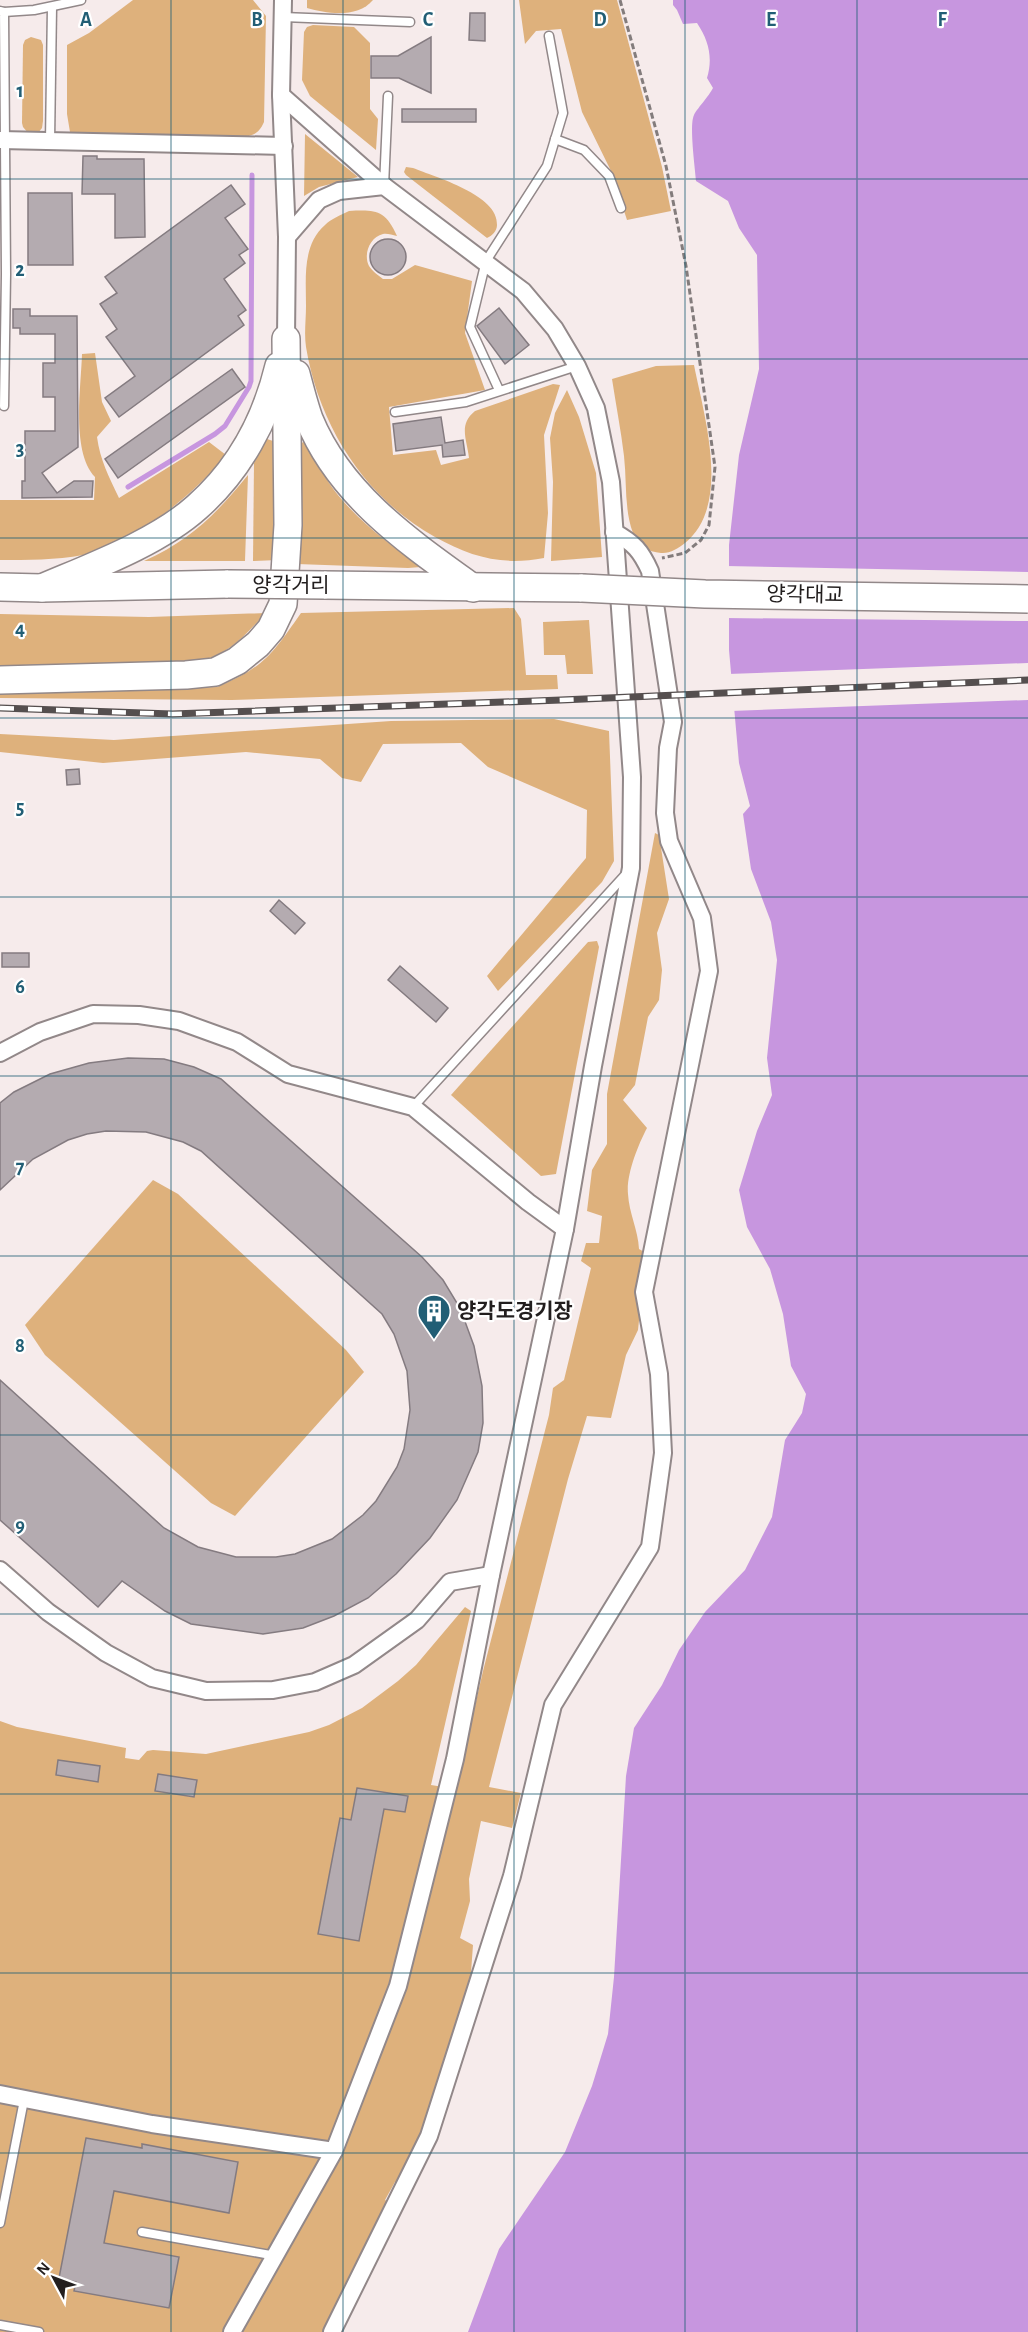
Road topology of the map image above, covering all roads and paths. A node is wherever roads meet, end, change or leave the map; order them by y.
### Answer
1 (81, 0) edge
2 (283, 0) edge
3 (620, 0) edge
4 (52, 7) junction
5 (2, 12) edge
6 (283, 17) junction
7 (410, 22) dead end
8 (549, 36) dead end
9 (281, 95) junction
10 (388, 96) dead end
11 (555, 139) junction
12 (2, 140) edge
13 (50, 141) junction
14 (284, 146) junction
15 (384, 186) junction
16 (621, 208) dead end
17 (287, 237) junction
18 (486, 261) junction
19 (286, 339) junction
20 (577, 366) junction
21 (500, 390) junction
22 (4, 406) dead end
23 (395, 412) dead end
24 (614, 532) junction
25 (643, 555) junction
26 (0, 587) edge
27 (42, 588) junction
28 (473, 588) junction
29 (582, 588) joint
30 (1028, 599) edge
31 (0, 681) edge
32 (631, 868) junction
33 (0, 1053) edge
34 (413, 1107) junction
35 (565, 1229) junction
36 (0, 1570) edge
37 (491, 1575) junction
38 (0, 2094) edge
39 (24, 2100) junction
40 (334, 2151) junction
41 (0, 2223) edge
42 (142, 2232) dead end
43 (276, 2256) junction
44 (0, 2325) edge
45 (39, 2332) edge
46 (232, 2332) edge
47 (332, 2332) edge

1 - 4 lane
2 - 6 street
3 - 25 path
4 - 5 lane
4 - 13 lane
5 - 12 lane
6 - 7 lane
6 - 9 street
8 - 11 lane
9 - 14 street
9 - 15 street
10 - 15 lane
11 - 16 lane
11 - 18 lane
12 - 13 street
12 - 22 lane
13 - 14 street
14 - 17 street
15 - 17 street
15 - 18 street
17 - 19 street
18 - 20 street
18 - 21 lane
19 - 27 main road
19 - 28 main road
19 - 31 main road
20 - 21 lane
20 - 24 street
21 - 23 lane
24 - 25 street
24 - 32 street
25 - 47 street
26 - 27 main road, 양각거리
27 - 28 main road, 양각거리, bridge
28 - 29 main road, 양각거리
29 - 30 main road, 양각대교, bridge
32 - 34 lane
32 - 35 street
33 - 34 street
34 - 35 street
35 - 37 street
36 - 37 street
37 - 40 street
38 - 39 street
39 - 40 street
39 - 41 lane
40 - 43 street
42 - 43 lane
43 - 46 street
44 - 45 lane

